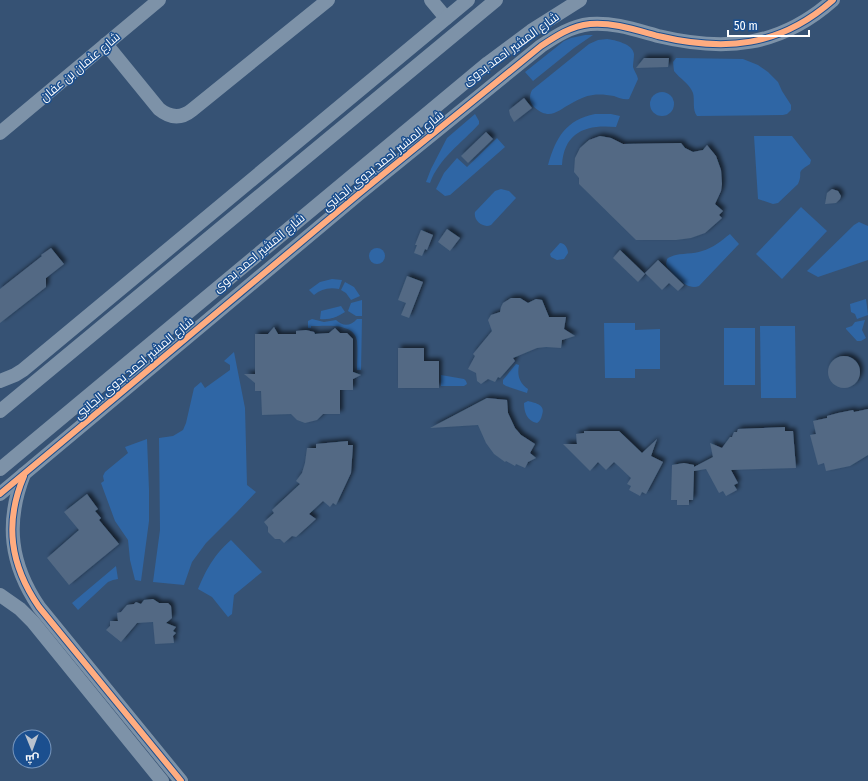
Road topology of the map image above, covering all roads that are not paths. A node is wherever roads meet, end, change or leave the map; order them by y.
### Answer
1 (328, 0) edge
2 (431, 0) edge
3 (468, 0) edge
4 (580, 0) edge
5 (834, 0) edge
6 (491, 1) edge
7 (152, 2) edge
8 (446, 18) junction
9 (531, 31) junction
10 (106, 44) junction
11 (541, 46) junction
12 (408, 50) junction
13 (420, 63) junction
14 (0, 133) edge
15 (348, 180) junction
16 (360, 193) junction
17 (126, 364) junction
18 (138, 379) junction
19 (0, 381) edge
20 (1, 410) edge
21 (0, 469) edge
22 (25, 474) junction
23 (0, 494) edge
24 (0, 595) edge
25 (99, 682) junction
26 (88, 691) junction
27 (162, 781) edge
28 (181, 781) edge

1 - 10 street
2 - 8 street
3 - 8 street
4 - 9 street, شارع المشير احمد بدوى
5 - 11 street, شارع المشير احمد بدوى الجانبى
6 - 13 street
7 - 10 street, شارع عثمان بن عفان
8 - 12 street
9 - 11 street
9 - 15 street, شارع المشير احمد بدوى
10 - 14 street, شارع عثمان بن عفان
11 - 16 street, شارع المشير احمد بدوى الجانبى
12 - 13 street
12 - 19 street
13 - 20 street
15 - 16 street
15 - 17 street, شارع المشير احمد بدوى
16 - 18 street, شارع المشير احمد بدوى الجانبى
17 - 18 street
17 - 21 street, شارع المشير احمد بدوى
18 - 22 street, شارع المشير احمد بدوى الجانبى
22 - 23 street, شارع المشير احمد بدوى الجانبى
22 - 25 street
24 - 26 street
25 - 26 street
25 - 28 street
26 - 27 street

